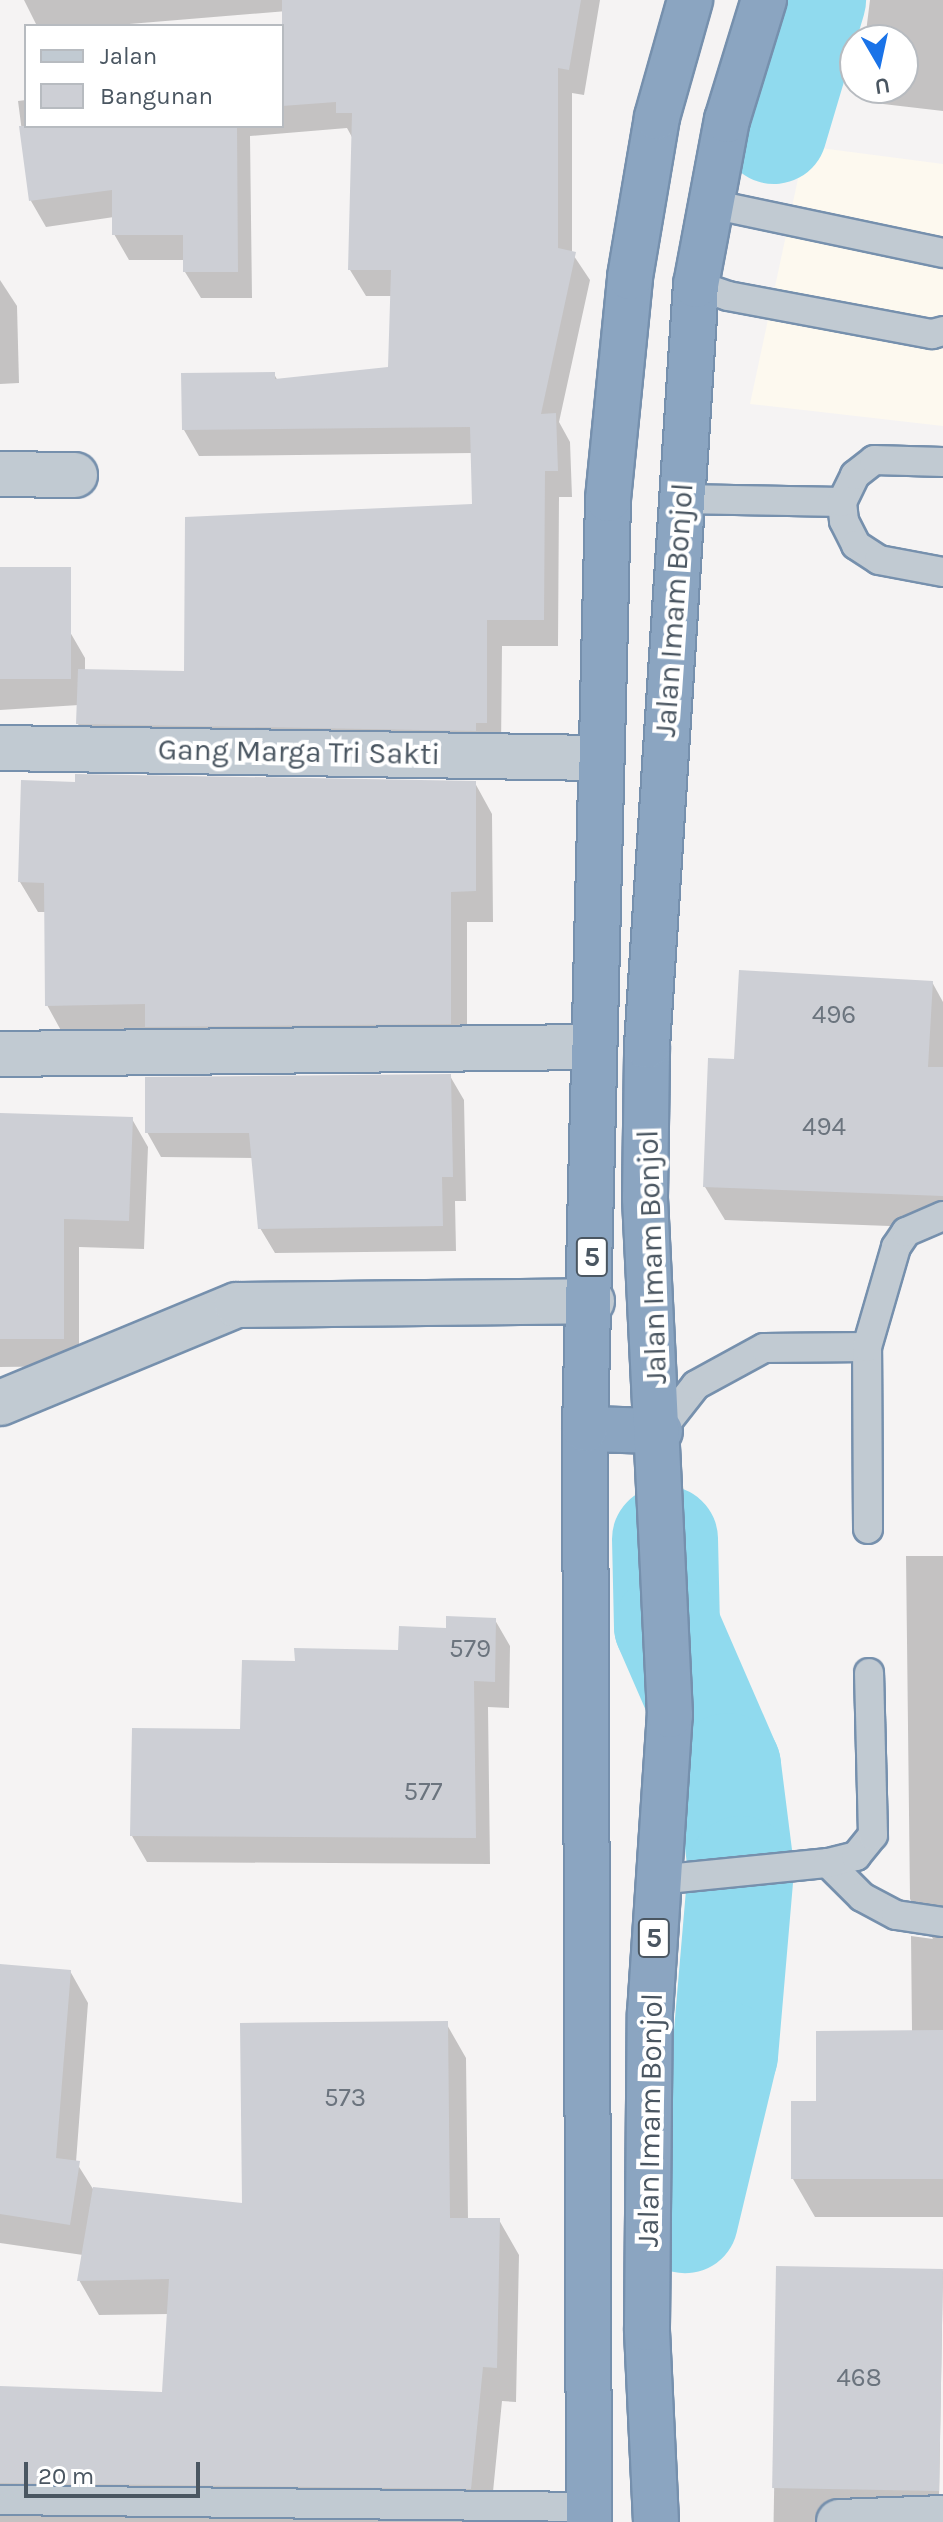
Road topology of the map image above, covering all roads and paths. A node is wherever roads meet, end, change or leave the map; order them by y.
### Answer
1 (690, 0) edge
2 (764, 0) edge
3 (738, 210) junction
4 (943, 253) edge
5 (712, 290) junction
6 (943, 331) edge
7 (943, 462) edge
8 (0, 474) edge
9 (75, 475) dead end
10 (705, 499) junction
11 (842, 502) junction
12 (943, 572) edge
13 (0, 748) edge
14 (598, 758) junction
15 (591, 1047) junction
16 (0, 1054) edge
17 (943, 1216) edge
18 (592, 1301) junction
19 (867, 1347) junction
20 (0, 1403) edge
21 (662, 1428) junction
22 (585, 1429) junction
23 (868, 1529) dead end
24 (869, 1673) dead end
25 (828, 1863) junction
26 (657, 1880) junction
27 (943, 1922) edge
28 (0, 2500) edge
29 (589, 2514) edge
30 (943, 2518) edge
31 (656, 2522) edge
32 (839, 2522) edge

1 - 14 highway, Jalan Imam Bonjol / 5
2 - 3 highway, Jalan Imam Bonjol / 5
3 - 4 lane
3 - 5 highway, Jalan Imam Bonjol / 5
5 - 6 lane
5 - 10 highway, Jalan Imam Bonjol / 5
7 - 11 lane
8 - 9 street
10 - 11 lane
10 - 21 highway, Jalan Imam Bonjol / 5
11 - 12 lane
13 - 14 street, Gang Marga Tri Sakti
14 - 15 highway, Jalan Imam Bonjol / 5
15 - 16 street
15 - 18 highway, Jalan Imam Bonjol / 5
17 - 19 lane
18 - 20 street
18 - 22 highway, Jalan Imam Bonjol / 5
19 - 21 lane
19 - 23 lane
21 - 22 highway
21 - 26 highway, Jalan Imam Bonjol / 5
22 - 29 highway, Jalan Imam Bonjol / 5
24 - 25 lane
25 - 26 lane
25 - 27 lane
26 - 31 highway, Jalan Imam Bonjol / 5
28 - 29 lane
30 - 32 street

